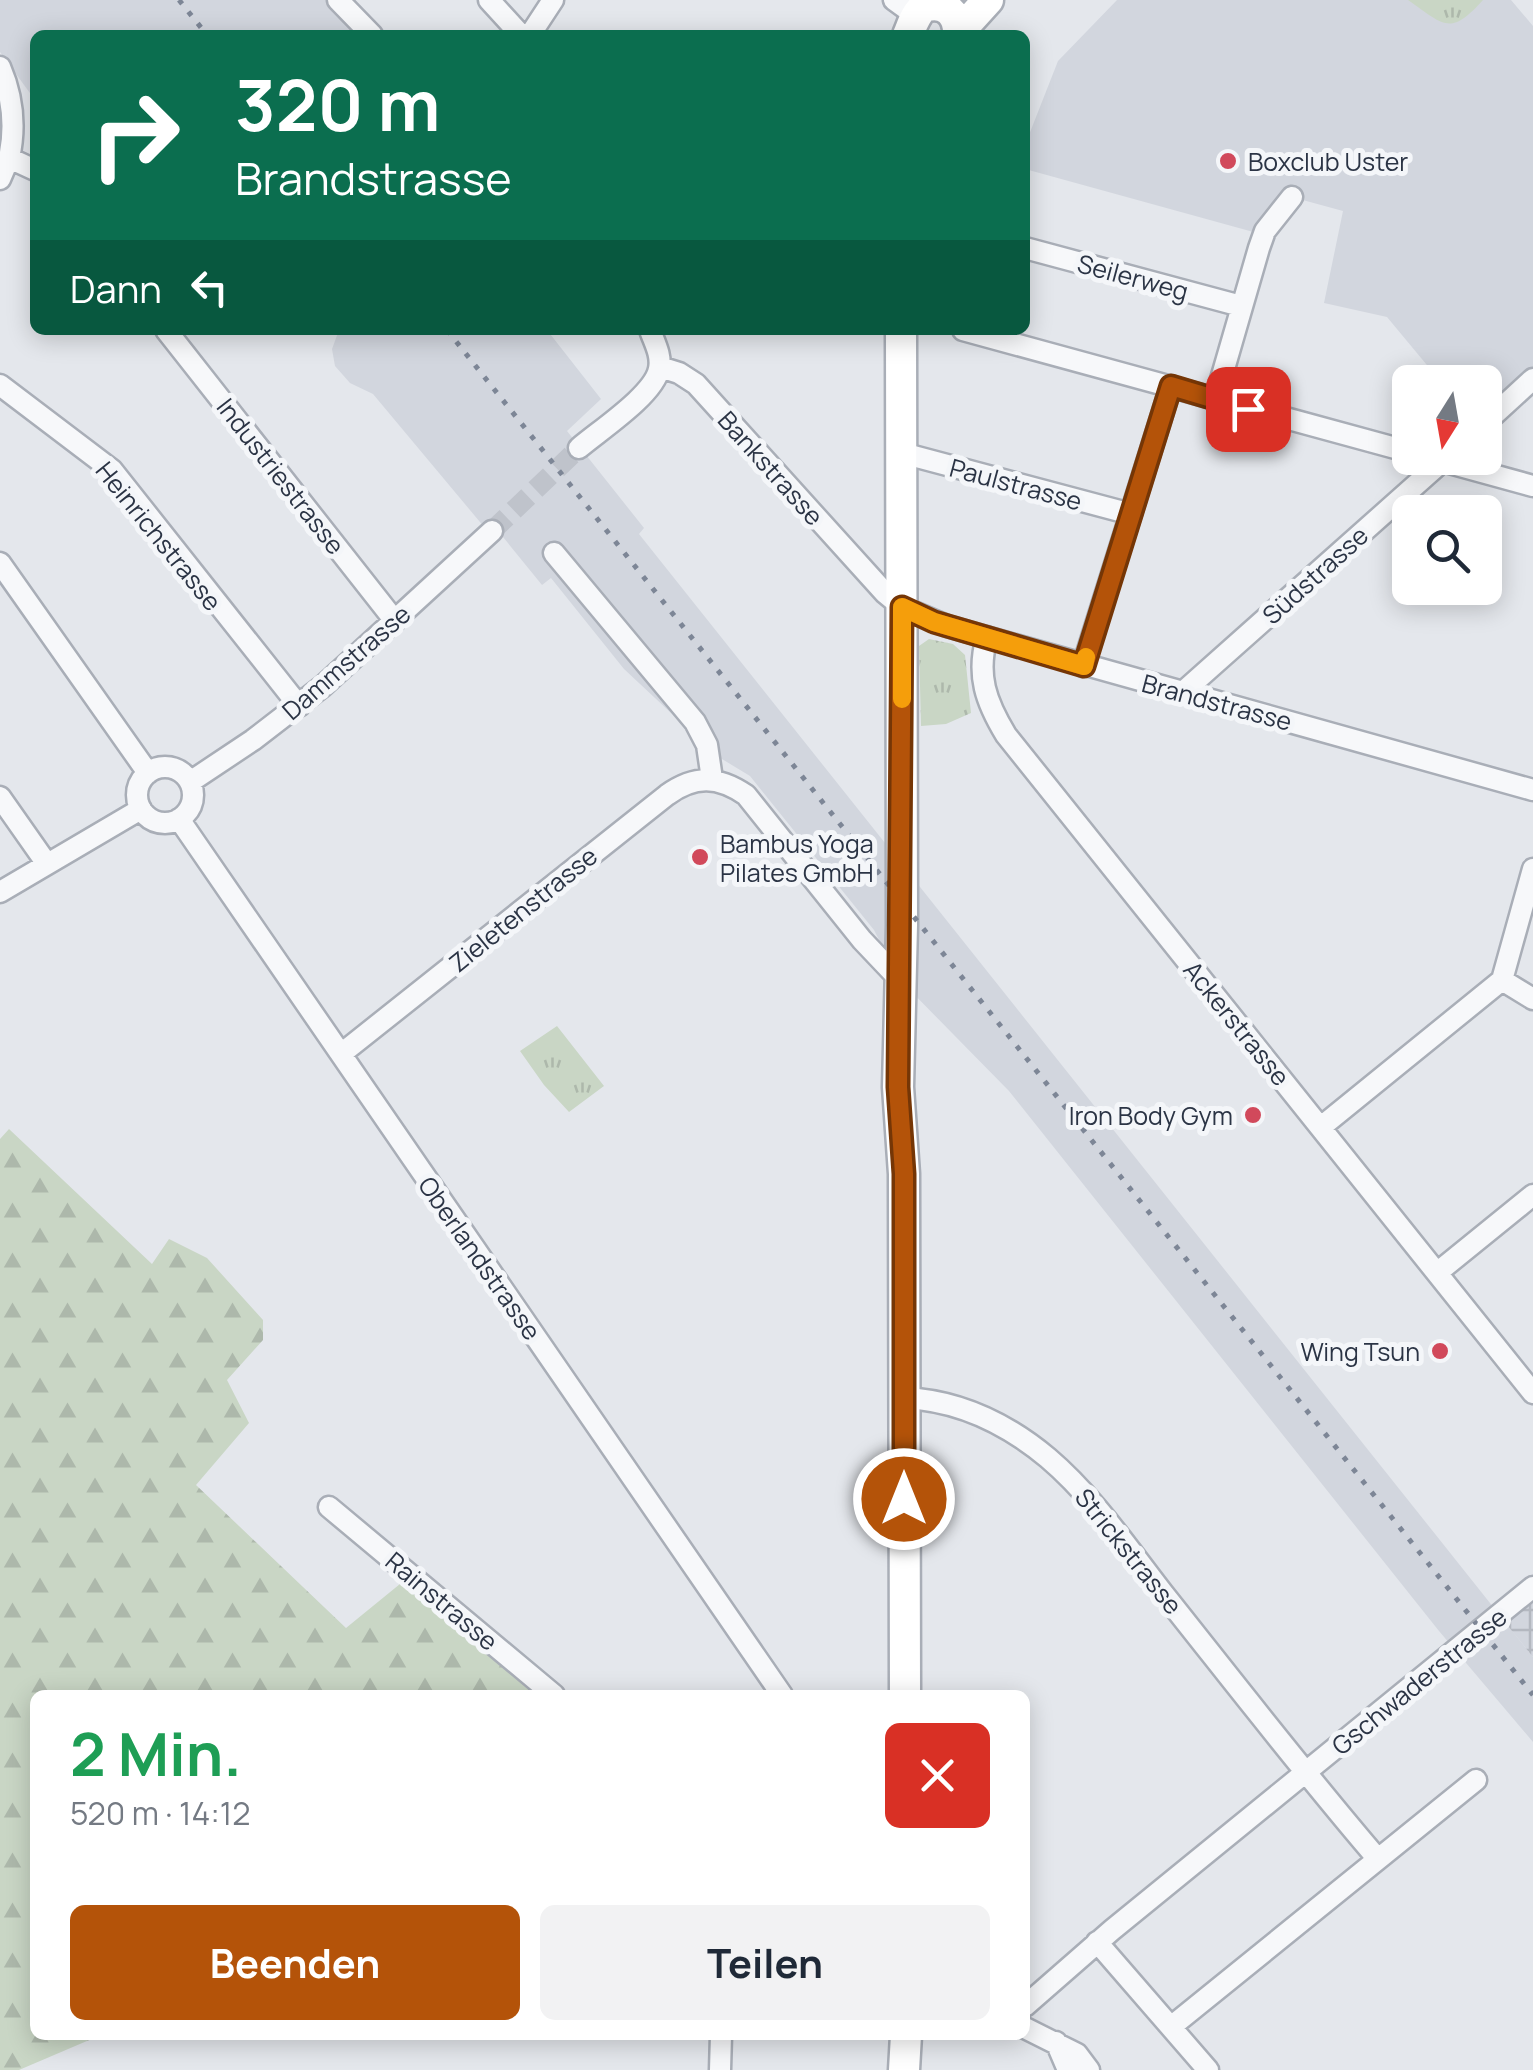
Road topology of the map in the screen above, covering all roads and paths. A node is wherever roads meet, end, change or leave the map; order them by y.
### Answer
1 (338, 0) edge
2 (490, 0) edge
3 (553, 0) edge
4 (988, 0) edge
5 (906, 17) edge
6 (954, 18) edge
7 (367, 30) edge
8 (517, 30) edge
9 (533, 30) edge
10 (0, 67) edge
11 (9, 158) junction
12 (30, 168) edge
13 (0, 179) edge
14 (1292, 197) dead end
15 (1030, 249) edge
16 (1241, 306) junction
17 (170, 335) edge
18 (651, 335) edge
19 (901, 335) edge
20 (982, 335) edge
21 (660, 367) junction
22 (1533, 380) edge
23 (0, 385) edge
24 (1171, 386) junction
25 (1216, 400) junction
26 (1502, 408) edge
27 (1392, 447) edge
28 (579, 448) tunnel mouth
29 (902, 454) junction
30 (1421, 475) edge
31 (1495, 475) edge
32 (1533, 486) edge
33 (1131, 514) junction
34 (492, 531) tunnel mouth
35 (554, 553) dead end
36 (0, 563) edge
37 (902, 607) junction
38 (396, 621) junction
39 (987, 637) junction
40 (1084, 666) junction
41 (1184, 692) junction
42 (298, 706) junction
43 (148, 773) junction
44 (712, 779) junction
45 (190, 782) junction
46 (1533, 790) edge
47 (0, 797) edge
48 (141, 809) junction
49 (180, 819) junction
50 (47, 864) junction
51 (1533, 869) edge
52 (0, 892) edge
53 (899, 979) junction
54 (1502, 980) junction
55 (1533, 999) edge
56 (341, 1054) junction
57 (1322, 1127) junction
58 (1533, 1195) edge
59 (1438, 1272) junction
60 (1533, 1393) edge
61 (903, 1398) junction
62 (329, 1507) dead end
63 (1533, 1587) edge
64 (548, 1690) edge
65 (779, 1690) edge
66 (905, 1690) edge
67 (1305, 1774) junction
68 (1476, 1780) dead end
69 (1377, 1858) junction
70 (1097, 1942) junction
71 (1030, 2002) edge
72 (1172, 2026) junction
73 (1030, 2030) edge
74 (721, 2040) edge
75 (906, 2040) edge
76 (1056, 2042) junction
77 (720, 2070) edge
78 (904, 2070) edge
79 (1068, 2070) edge
80 (1089, 2070) edge
81 (1208, 2070) edge

1 - 7 street
2 - 8 street
3 - 9 street
4 - 6 main road
5 - 6 main road
10 - 11 street
11 - 12 street
11 - 13 street
14 - 16 street
15 - 16 street, Seilerweg
16 - 25 street
17 - 38 street, Industriestrasse
18 - 21 street
19 - 29 main road
20 - 24 street
21 - 28 street
21 - 37 street, Bankstrasse
22 - 26 street
23 - 42 street, Heinrichstrasse
24 - 25 street
24 - 33 street
25 - 27 street
29 - 33 street, Paulstrasse
29 - 37 main road
30 - 41 street, Südstrasse
31 - 32 street
33 - 40 street
34 - 38 street, Dammstrasse
35 - 44 street
36 - 43 street
37 - 39 street, Brandstrasse
37 - 53 main road
38 - 42 street, Dammstrasse
39 - 40 street, Brandstrasse
39 - 57 street, Ackerstrasse
40 - 41 street, Brandstrasse
41 - 46 street, Brandstrasse
42 - 45 street, Dammstrasse
43 - 45 street
43 - 48 street
44 - 53 street
44 - 56 street, Zieletenstrasse
45 - 49 street
47 - 50 street
48 - 49 street
48 - 50 street
49 - 56 street, Oberlandstrasse
50 - 52 street
51 - 54 street
53 - 61 main road
54 - 55 street
54 - 57 street
56 - 65 street, Oberlandstrasse
57 - 59 street, Ackerstrasse
58 - 59 street
59 - 60 street, Ackerstrasse
61 - 66 main road
61 - 67 street, Strickstrasse
62 - 64 street, Rainstrasse
63 - 67 street, Gschwaderstrasse
67 - 69 street
67 - 70 street, Gschwaderstrasse
68 - 69 street
69 - 72 street
70 - 71 street, Gschwaderstrasse
70 - 72 street
72 - 81 street
73 - 76 street
74 - 77 street
75 - 78 main road
76 - 79 street
76 - 80 street

